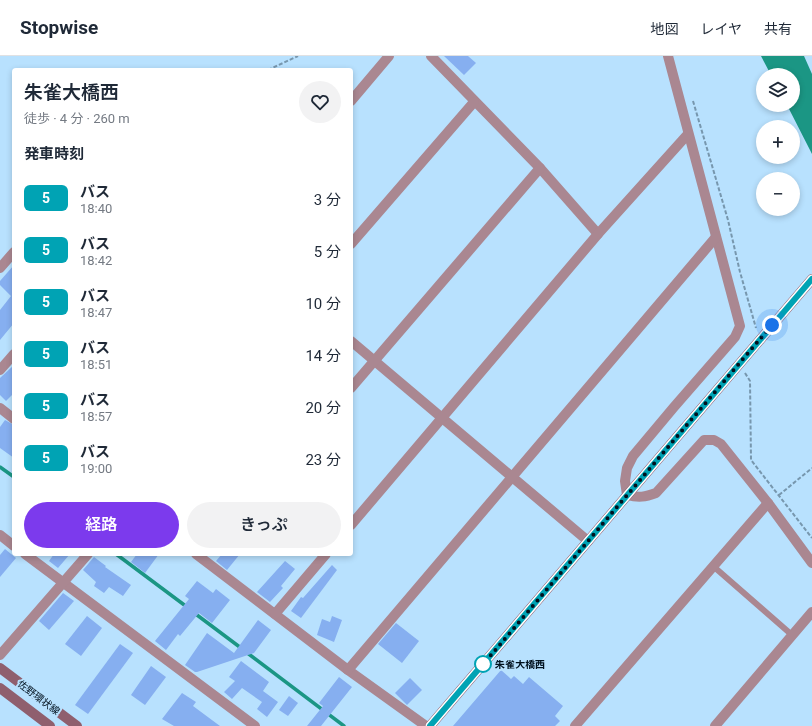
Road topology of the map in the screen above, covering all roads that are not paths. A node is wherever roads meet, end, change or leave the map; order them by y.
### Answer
1 (389, 56) edge
2 (431, 56) edge
3 (668, 56) edge
4 (353, 99) edge
5 (474, 102) junction
6 (688, 134) junction
7 (540, 168) junction
8 (598, 234) junction
9 (716, 237) junction
10 (353, 242) edge
11 (12, 259) edge
12 (0, 268) edge
13 (812, 279) edge
14 (353, 343) edge
15 (12, 356) edge
16 (375, 360) junction
17 (0, 370) edge
18 (353, 386) edge
19 (0, 408) edge
20 (12, 417) edge
21 (442, 418) junction
22 (511, 478) junction
23 (627, 495) junction
24 (768, 503) junction
25 (353, 523) edge
26 (0, 536) edge
27 (588, 541) junction
28 (12, 545) edge
29 (28, 556) edge
30 (86, 556) edge
31 (203, 556) edge
32 (324, 556) edge
33 (812, 563) edge
34 (713, 566) junction
35 (63, 582) junction
36 (812, 612) edge
37 (275, 614) junction
38 (792, 635) junction
39 (0, 655) edge
40 (0, 668) edge
41 (348, 670) junction
42 (0, 688) edge
43 (50, 726) edge
44 (77, 726) edge
45 (255, 726) edge
46 (426, 726) edge
47 (430, 726) edge
48 (575, 726) edge
49 (715, 726) edge

1 - 4 street
2 - 5 street
3 - 6 street
5 - 7 street
5 - 10 street
6 - 8 street
6 - 9 street
7 - 8 street
7 - 16 street
8 - 21 street
9 - 22 street
9 - 23 street
11 - 12 street
13 - 23 street
14 - 16 street
15 - 17 street
16 - 18 street
16 - 21 street
19 - 20 street
21 - 22 street
21 - 25 street
22 - 27 street
22 - 41 street
23 - 24 street
23 - 27 street
24 - 33 street
24 - 34 street
26 - 28 street
27 - 47 street
29 - 35 street
30 - 35 street
31 - 37 street
32 - 37 street
34 - 38 lane
34 - 48 street
35 - 39 street
35 - 45 street
36 - 38 street
37 - 41 street
38 - 49 street
40 - 44 street, 佐野環状線
41 - 46 street
42 - 43 street, 佐野環状線

